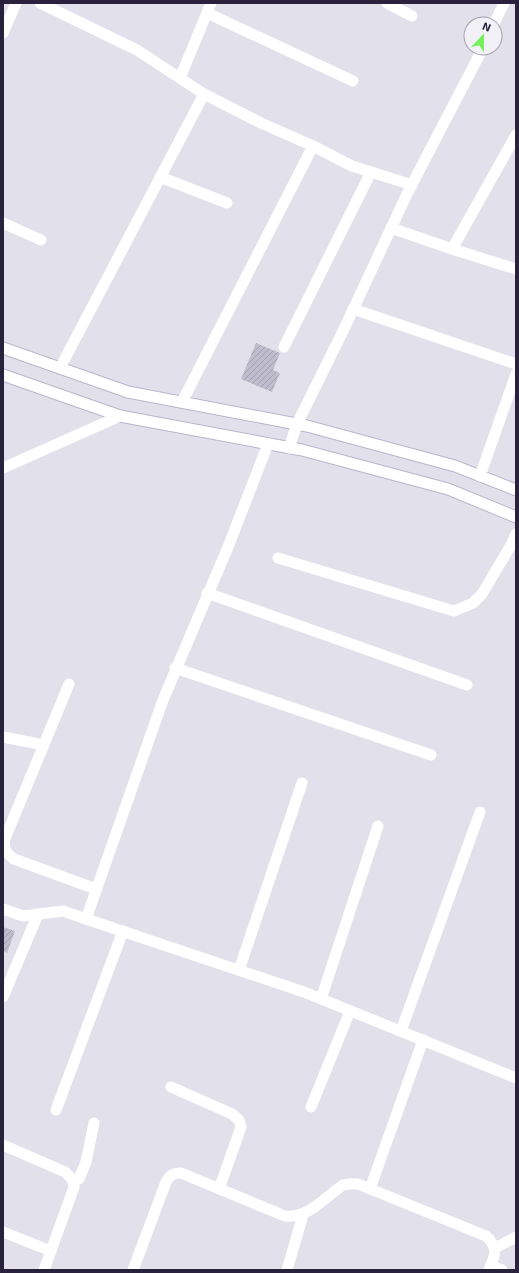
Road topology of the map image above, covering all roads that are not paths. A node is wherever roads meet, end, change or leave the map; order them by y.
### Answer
1 (16, 3) edge
2 (40, 3) edge
3 (387, 3) edge
4 (504, 3) edge
5 (209, 8) edge
6 (412, 16) dead end
7 (498, 16) edge
8 (3, 33) edge
9 (479, 56) edge
10 (180, 78) junction
11 (353, 81) dead end
12 (204, 94) junction
13 (516, 135) edge
14 (313, 146) junction
15 (371, 172) junction
16 (160, 177) junction
17 (412, 185) junction
18 (227, 203) dead end
19 (3, 223) edge
20 (391, 228) junction
21 (41, 240) dead end
22 (452, 249) junction
23 (516, 269) edge
24 (353, 309) junction
25 (284, 347) dead end
26 (3, 348) edge
27 (516, 364) edge
28 (60, 368) junction
29 (516, 374) edge
30 (3, 375) edge
31 (182, 402) junction
32 (120, 416) junction
33 (297, 424) junction
34 (268, 444) junction
35 (289, 448) junction
36 (3, 468) edge
37 (480, 476) junction
38 (516, 490) edge
39 (516, 517) edge
40 (516, 534) edge
41 (278, 558) dead end
42 (207, 593) junction
43 (175, 668) junction
44 (69, 684) dead end
45 (467, 685) dead end
46 (3, 737) edge
47 (44, 745) junction
48 (431, 755) dead end
49 (302, 783) dead end
50 (480, 812) dead end
51 (378, 826) dead end
52 (96, 889) junction
53 (3, 909) edge
54 (38, 914) junction
55 (86, 919) junction
56 (123, 931) junction
57 (239, 970) junction
58 (3, 997) edge
59 (321, 999) junction
60 (350, 1011) junction
61 (401, 1031) junction
62 (423, 1040) junction
63 (516, 1078) edge
64 (170, 1087) dead end
65 (311, 1107) dead end
66 (56, 1110) dead end
67 (94, 1123) dead end
68 (3, 1145) edge
69 (73, 1181) junction
70 (219, 1189) junction
71 (370, 1189) junction
72 (303, 1215) junction
73 (3, 1232) edge
74 (516, 1237) edge
75 (495, 1248) junction
76 (51, 1251) junction
77 (490, 1268) edge
78 (44, 1270) edge
79 (133, 1270) edge
80 (287, 1270) edge
81 (502, 1270) edge

1 - 8 street
2 - 10 street
3 - 6 street
4 - 7 street
5 - 10 street
5 - 11 street
9 - 17 street
10 - 12 street
12 - 14 street
12 - 16 street
13 - 22 street
14 - 15 street
14 - 31 street
15 - 17 street
15 - 25 street
16 - 18 street
16 - 28 street
17 - 20 street
19 - 21 street
20 - 22 street
20 - 24 street
22 - 23 street
24 - 27 street
24 - 33 street
26 - 28 street
28 - 31 street
29 - 37 street
30 - 32 street
31 - 33 street
32 - 34 street
32 - 36 street
33 - 35 street
33 - 37 street
34 - 35 street
34 - 42 street
35 - 39 street
37 - 38 street
40 - 41 street
42 - 43 street
42 - 45 street
43 - 48 street
43 - 52 street
44 - 47 street
46 - 47 street
47 - 52 street
49 - 57 street
50 - 61 street
51 - 59 street
52 - 55 street
53 - 54 street
54 - 55 street
54 - 58 street
55 - 56 street
56 - 57 street
56 - 66 street
57 - 59 street
59 - 60 street
60 - 61 street
60 - 65 street
61 - 62 street
62 - 63 street
62 - 71 street
64 - 70 street
67 - 69 street
68 - 69 street
69 - 76 street
70 - 72 street
70 - 79 street
71 - 72 street
71 - 75 street
72 - 80 street
73 - 76 street
74 - 75 street
75 - 77 street
76 - 78 street
77 - 81 street

